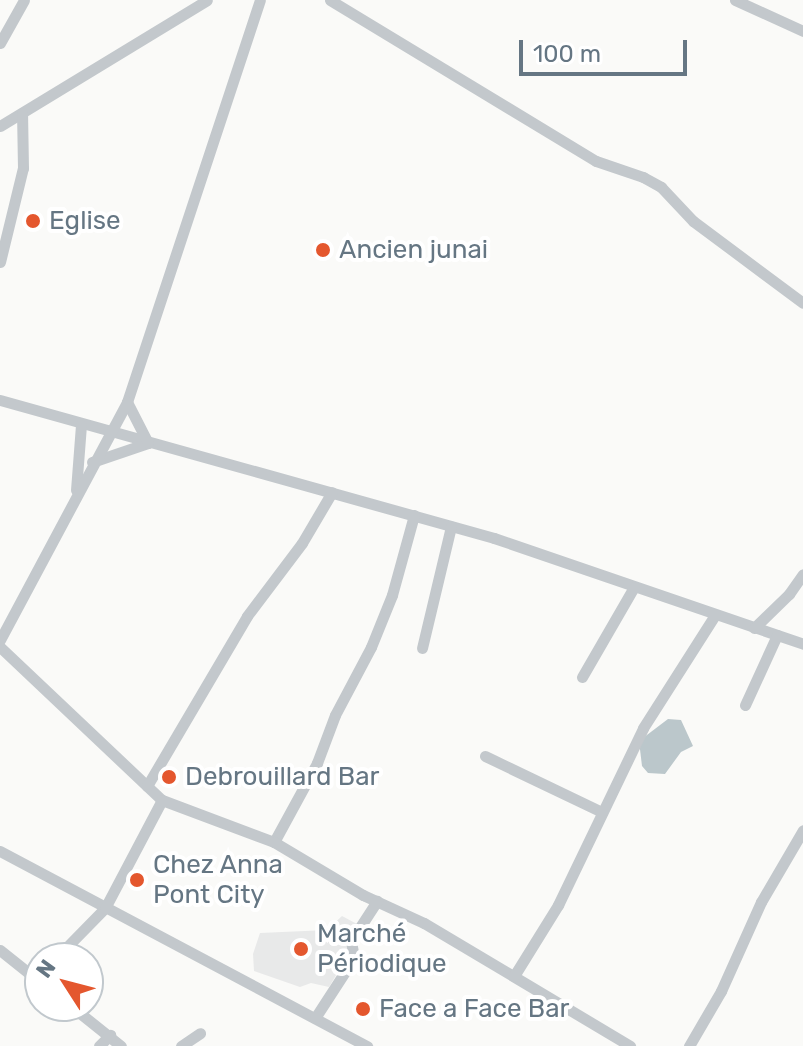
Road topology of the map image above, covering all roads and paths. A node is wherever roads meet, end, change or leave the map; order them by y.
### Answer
1 (24, 0) edge
2 (260, 0) edge
3 (330, 0) edge
4 (735, 0) edge
5 (197, 2) edge
6 (803, 31) edge
7 (0, 43) edge
8 (22, 113) junction
9 (0, 126) edge
10 (0, 262) edge
11 (803, 303) edge
12 (0, 400) edge
13 (127, 402) junction
14 (81, 425) junction
15 (109, 431) junction
16 (148, 443) junction
17 (92, 462) junction
18 (314, 487) junction
19 (332, 492) junction
20 (76, 495) junction
21 (321, 508) junction
22 (414, 515) junction
23 (451, 526) junction
24 (803, 574) edge
25 (634, 587) junction
26 (715, 615) junction
27 (754, 628) junction
28 (777, 635) junction
29 (0, 640) edge
30 (803, 644) edge
31 (0, 647) edge
32 (422, 648) dead end
33 (582, 677) dead end
34 (745, 705) dead end
35 (485, 756) dead end
36 (147, 786) junction
37 (162, 800) junction
38 (600, 811) junction
39 (803, 830) edge
40 (274, 842) junction
41 (0, 851) edge
42 (377, 901) junction
43 (105, 908) junction
44 (72, 942) edge
45 (0, 950) edge
46 (24, 967) edge
47 (514, 976) junction
48 (315, 1018) junction
49 (93, 1022) edge
50 (200, 1033) dead end
51 (110, 1035) junction
52 (99, 1046) edge
53 (121, 1046) edge
54 (181, 1046) edge
55 (367, 1046) edge
56 (630, 1046) edge
57 (689, 1046) edge

1 - 7 street
2 - 13 street
3 - 11 street
4 - 6 street
5 - 8 street
8 - 9 street
8 - 10 street
12 - 14 street
13 - 15 street
13 - 16 street
14 - 15 street
14 - 20 street
15 - 16 street
15 - 17 street
16 - 17 street
16 - 18 street
17 - 20 street
18 - 19 street
18 - 21 street
19 - 21 street
19 - 22 street
20 - 29 street
21 - 36 street
22 - 23 street
22 - 40 street
23 - 25 street
23 - 32 street
24 - 27 street
25 - 26 street
25 - 33 street
26 - 27 street
26 - 38 street
27 - 28 street
28 - 30 street
28 - 34 street
31 - 36 street
35 - 38 street
36 - 37 street
37 - 40 street
37 - 43 street
38 - 47 street
39 - 57 street
40 - 42 street
41 - 43 street
42 - 47 street
42 - 48 street
43 - 44 street
43 - 48 street
45 - 46 street
47 - 56 street
48 - 55 street
49 - 51 street
50 - 54 street
51 - 52 street
51 - 53 street

